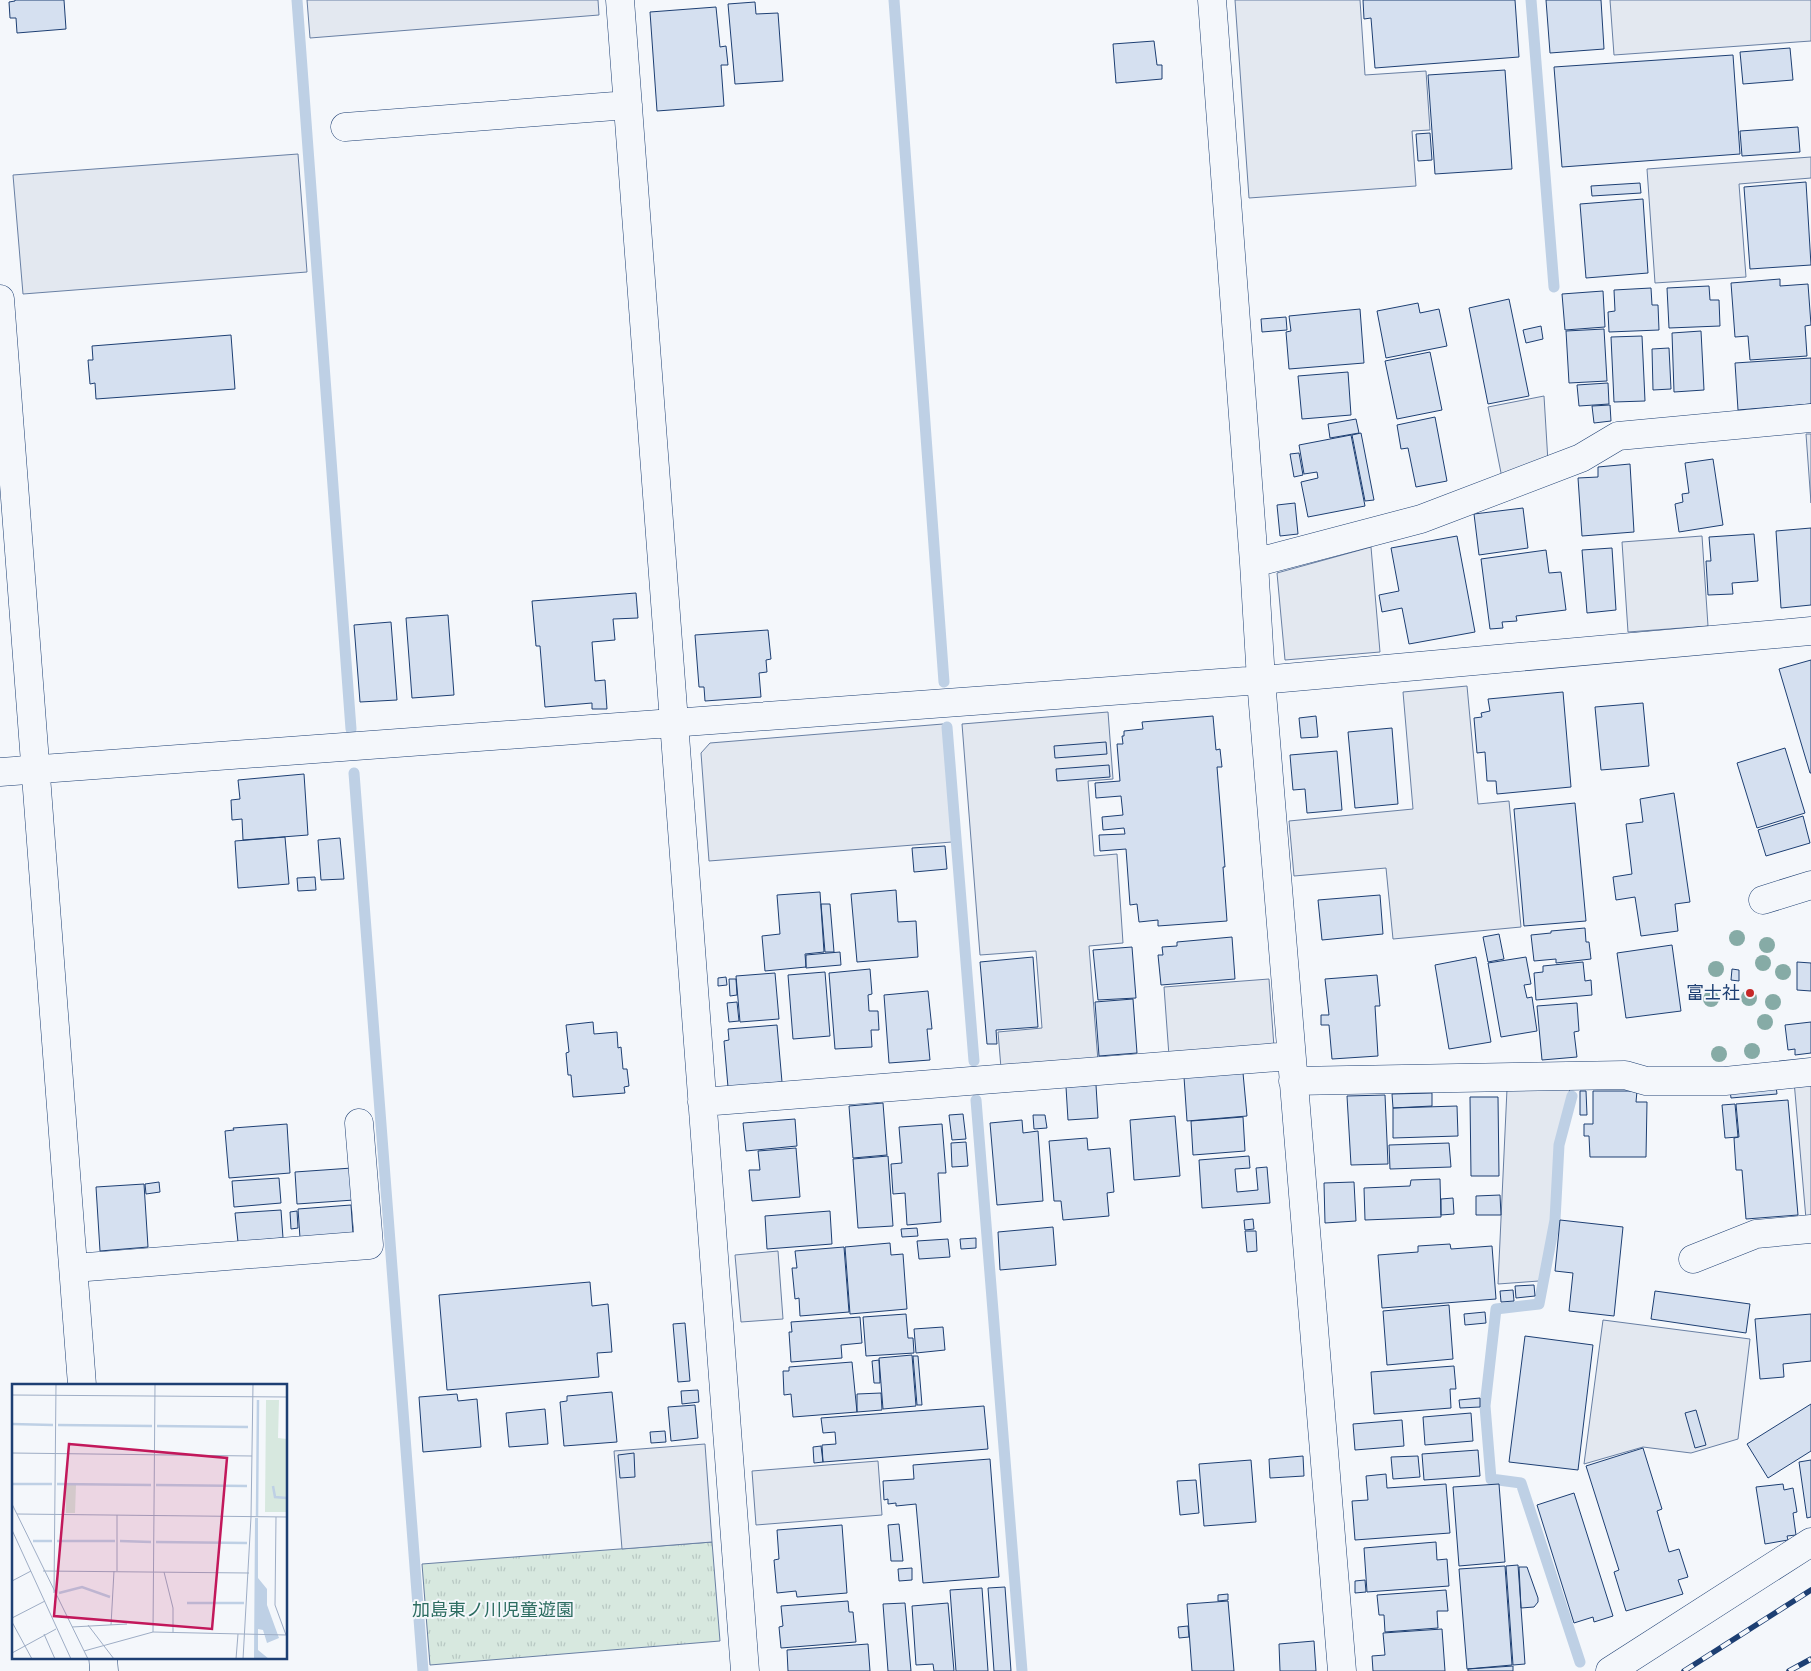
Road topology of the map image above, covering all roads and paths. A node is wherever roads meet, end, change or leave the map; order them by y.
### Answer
1 (620, 0) edge
2 (1212, 0) edge
3 (628, 105) junction
4 (345, 127) dead end
5 (0, 299) edge
6 (1811, 418) edge
7 (1254, 563) junction
8 (1811, 631) edge
9 (1260, 680) junction
10 (674, 723) junction
11 (35, 770) junction
12 (0, 772) edge
13 (1811, 885) edge
14 (1763, 900) dead end
15 (1292, 1069) junction
16 (1811, 1072) edge
17 (702, 1102) junction
18 (359, 1123) dead end
19 (1811, 1229) edge
20 (1693, 1259) dead end
21 (74, 1268) junction
22 (82, 1384) edge
23 (1811, 1542) edge
24 (103, 1658) edge
25 (104, 1671) edge
26 (745, 1671) edge
27 (1342, 1671) edge
28 (1610, 1671) edge

1 - 3 street
2 - 7 street
3 - 4 street
3 - 10 street
5 - 11 street
6 - 7 street
7 - 9 street
8 - 9 street
9 - 10 street
9 - 15 street
10 - 11 street
10 - 17 street
11 - 12 street
11 - 21 street
13 - 14 street
15 - 16 street
15 - 17 street
15 - 27 street
17 - 26 street
18 - 21 street
19 - 20 street
21 - 22 street
23 - 28 street
24 - 25 street

